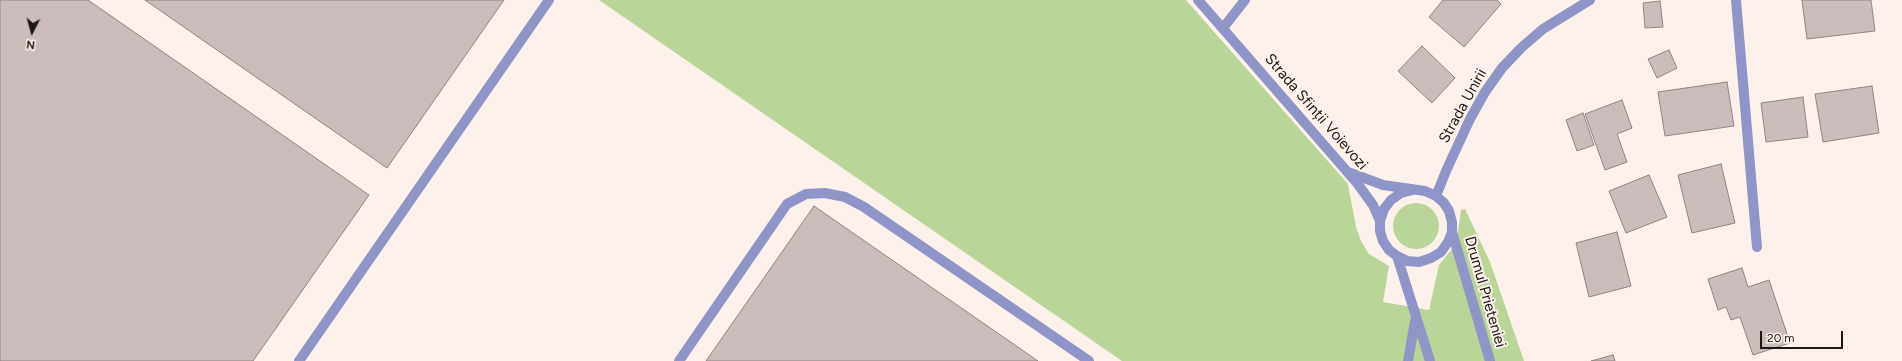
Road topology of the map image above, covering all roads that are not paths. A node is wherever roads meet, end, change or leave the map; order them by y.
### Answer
1 (549, 0) edge
2 (1198, 0) edge
3 (1245, 0) edge
4 (1590, 0) edge
5 (1736, 0) edge
6 (1223, 28) junction
7 (1348, 172) junction
8 (1413, 190) junction
9 (1436, 196) junction
10 (1380, 221) junction
11 (1452, 232) junction
12 (1757, 247) dead end
13 (1397, 256) junction
14 (1416, 319) junction
15 (299, 361) edge
16 (679, 361) edge
17 (1089, 361) edge
18 (1408, 361) edge
19 (1430, 361) edge
20 (1490, 361) edge

1 - 15 street
2 - 6 street, Strada Sfinții Voievozi
3 - 6 street
4 - 9 street, Strada Unirii
5 - 12 street
6 - 7 street, Strada Sfinții Voievozi
7 - 8 street
7 - 10 street, Strada Sfinții Voievozi
8 - 9 street
8 - 10 street
9 - 11 street
10 - 13 street
11 - 13 street
11 - 20 street, Drumul Prieteniei
13 - 14 street
14 - 18 street
14 - 19 street
16 - 17 street

